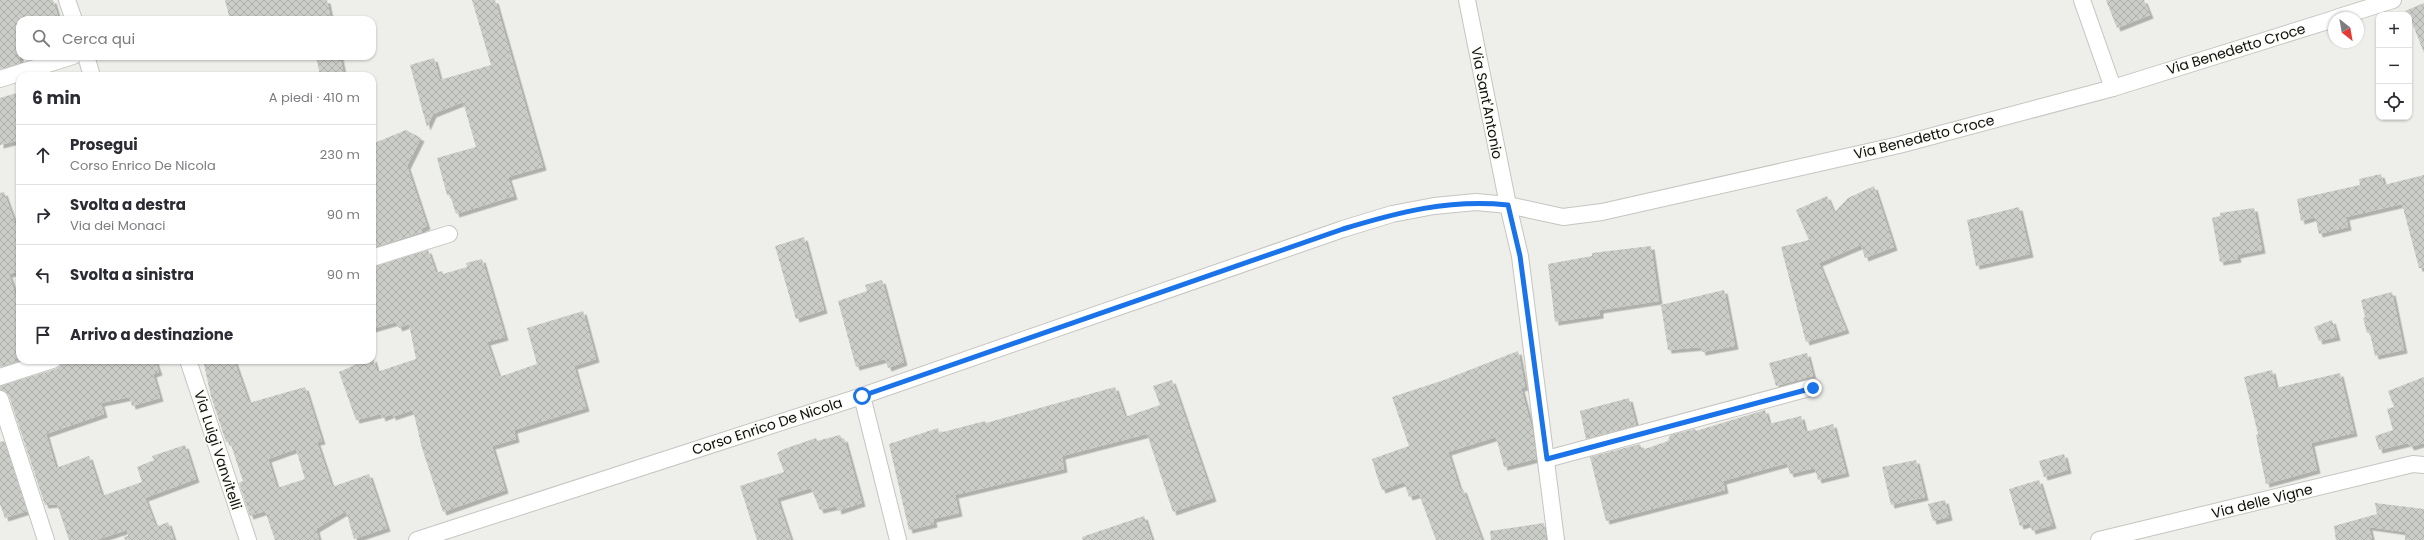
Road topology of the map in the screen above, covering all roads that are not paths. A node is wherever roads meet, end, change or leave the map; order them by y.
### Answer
1 (67, 0) edge
2 (1467, 0) edge
3 (2082, 0) edge
4 (2393, 0) edge
5 (2354, 12) edge
6 (73, 16) edge
7 (2328, 20) edge
8 (60, 60) edge
9 (87, 60) edge
10 (22, 72) edge
11 (91, 72) edge
12 (16, 74) edge
13 (0, 79) edge
14 (2113, 88) junction
15 (1508, 205) junction
16 (449, 234) dead end
17 (376, 257) edge
18 (41, 364) edge
19 (189, 364) edge
20 (0, 377) edge
21 (1813, 388) dead end
22 (862, 396) junction
23 (0, 399) edge
24 (1547, 459) junction
25 (2424, 465) edge
26 (46, 540) edge
27 (248, 540) edge
28 (417, 540) edge
29 (898, 540) edge
30 (1556, 540) edge
31 (2099, 540) edge

1 - 6 street
2 - 15 street, Via Sant'Antonio
3 - 14 street
4 - 5 street, Via Benedetto Croce
7 - 14 street, Via Benedetto Croce
8 - 10 street
9 - 11 street
12 - 13 street
14 - 15 street, Via Benedetto Croce
15 - 22 street, Corso Enrico De Nicola
15 - 24 street, Via Sant'Antonio
16 - 17 street
18 - 20 street
19 - 27 street, Via Luigi Vanvitelli
21 - 24 street
22 - 28 street, Corso Enrico De Nicola
22 - 29 street
23 - 26 street
24 - 30 street, Via Sant'Antonio
25 - 31 street, Via delle Vigne

